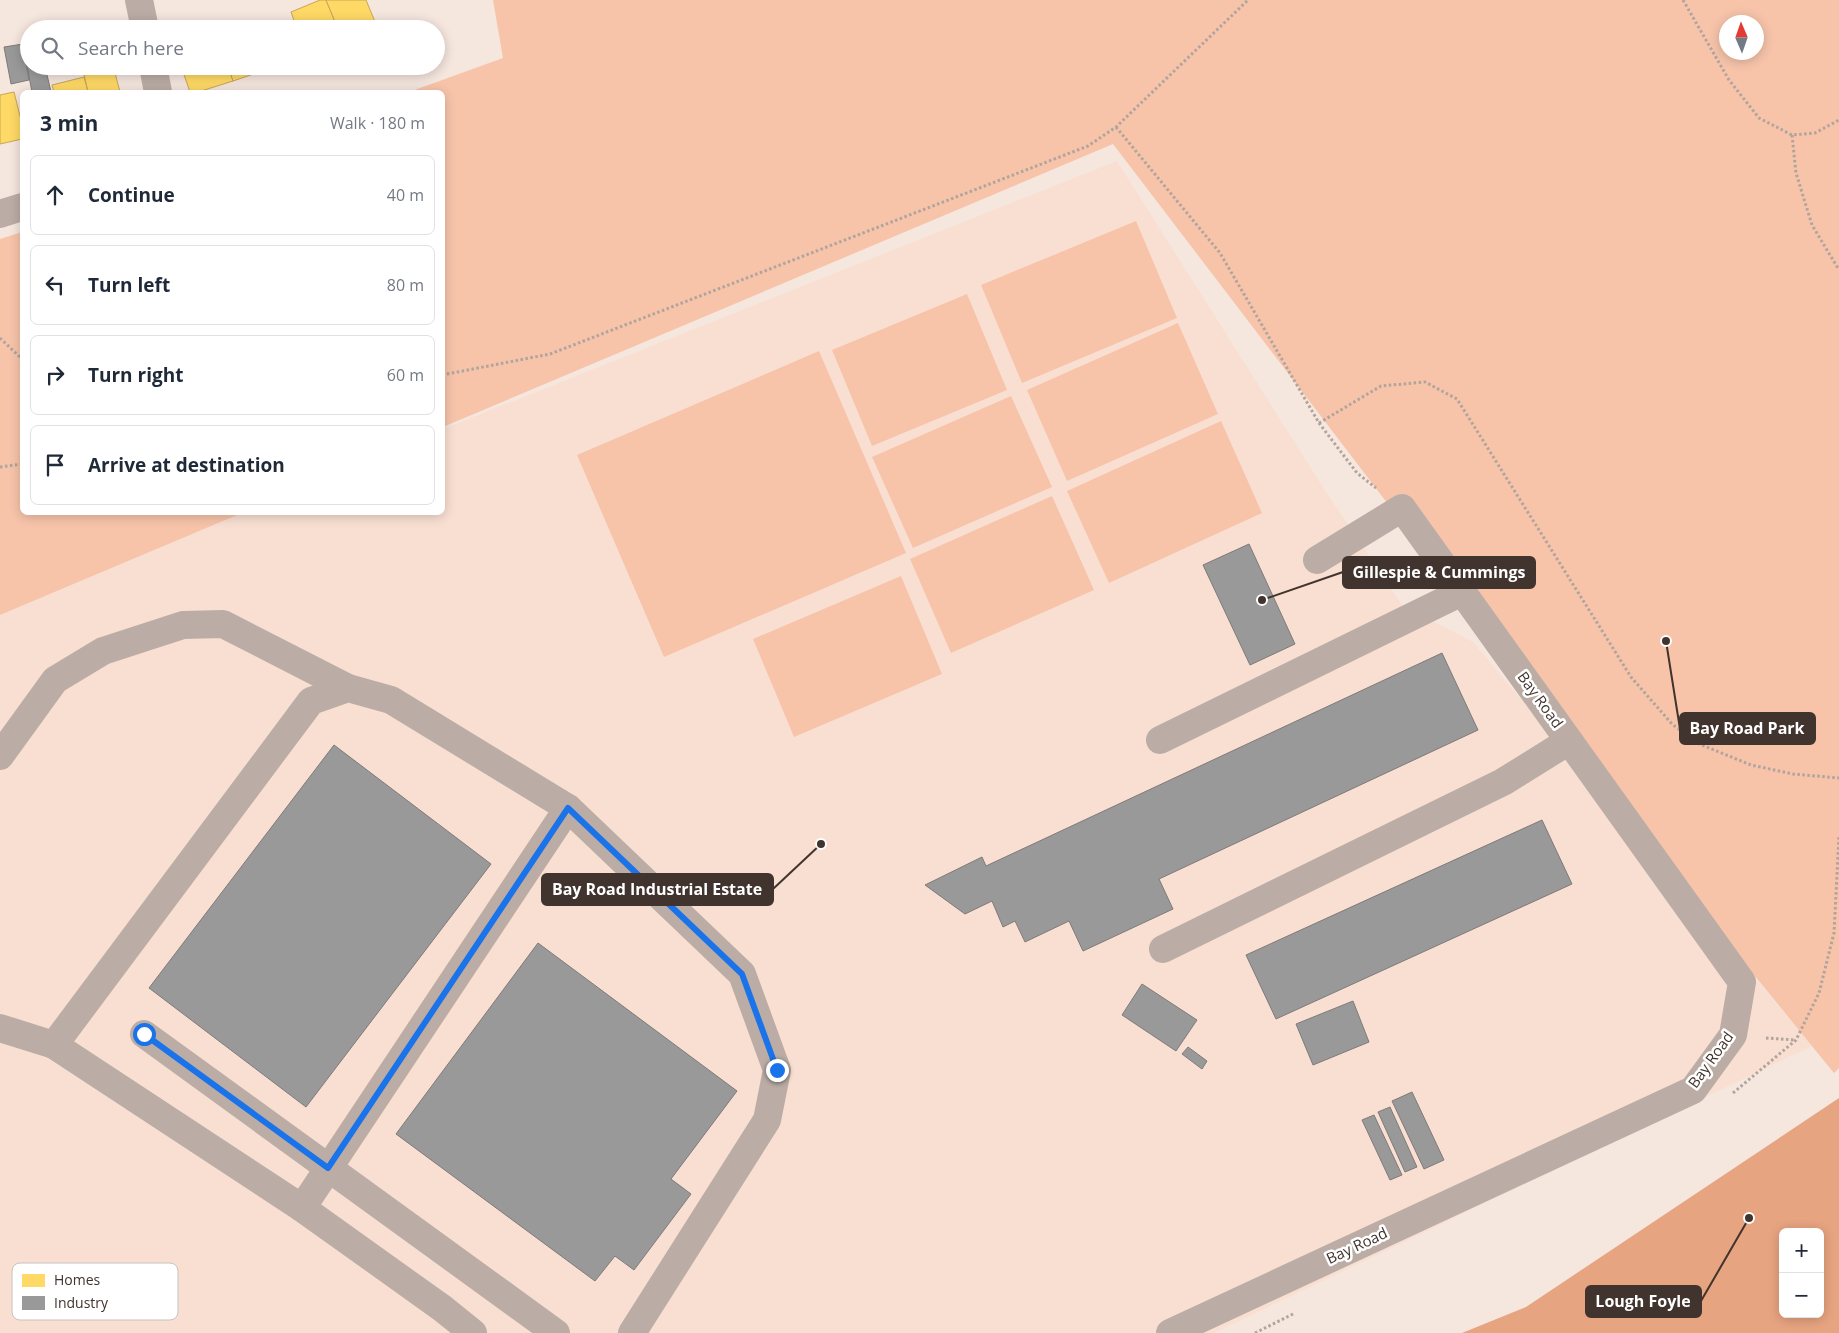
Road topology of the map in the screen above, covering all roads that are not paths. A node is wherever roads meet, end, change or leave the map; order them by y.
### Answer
1 (138, 0) edge
2 (143, 20) edge
3 (155, 75) edge
4 (158, 90) edge
5 (20, 208) edge
6 (0, 214) edge
7 (1317, 560) dead end
8 (1462, 592) junction
9 (348, 688) junction
10 (1160, 740) dead end
11 (1569, 741) junction
12 (0, 756) edge
13 (568, 808) junction
14 (1163, 949) dead end
15 (0, 1028) edge
16 (144, 1034) dead end
17 (54, 1045) junction
18 (328, 1168) junction
19 (302, 1208) junction
20 (473, 1333) edge
21 (556, 1333) edge
22 (632, 1333) edge
23 (1170, 1333) edge

1 - 2 street
3 - 4 street
5 - 6 street
7 - 8 street, Bay Road
8 - 10 street
8 - 11 street, Bay Road
9 - 12 street
9 - 13 street
9 - 17 street
11 - 14 street
11 - 23 street, Bay Road
13 - 18 street
13 - 22 street
15 - 17 street
16 - 18 street
17 - 19 street
18 - 19 street
18 - 21 street
19 - 20 street

